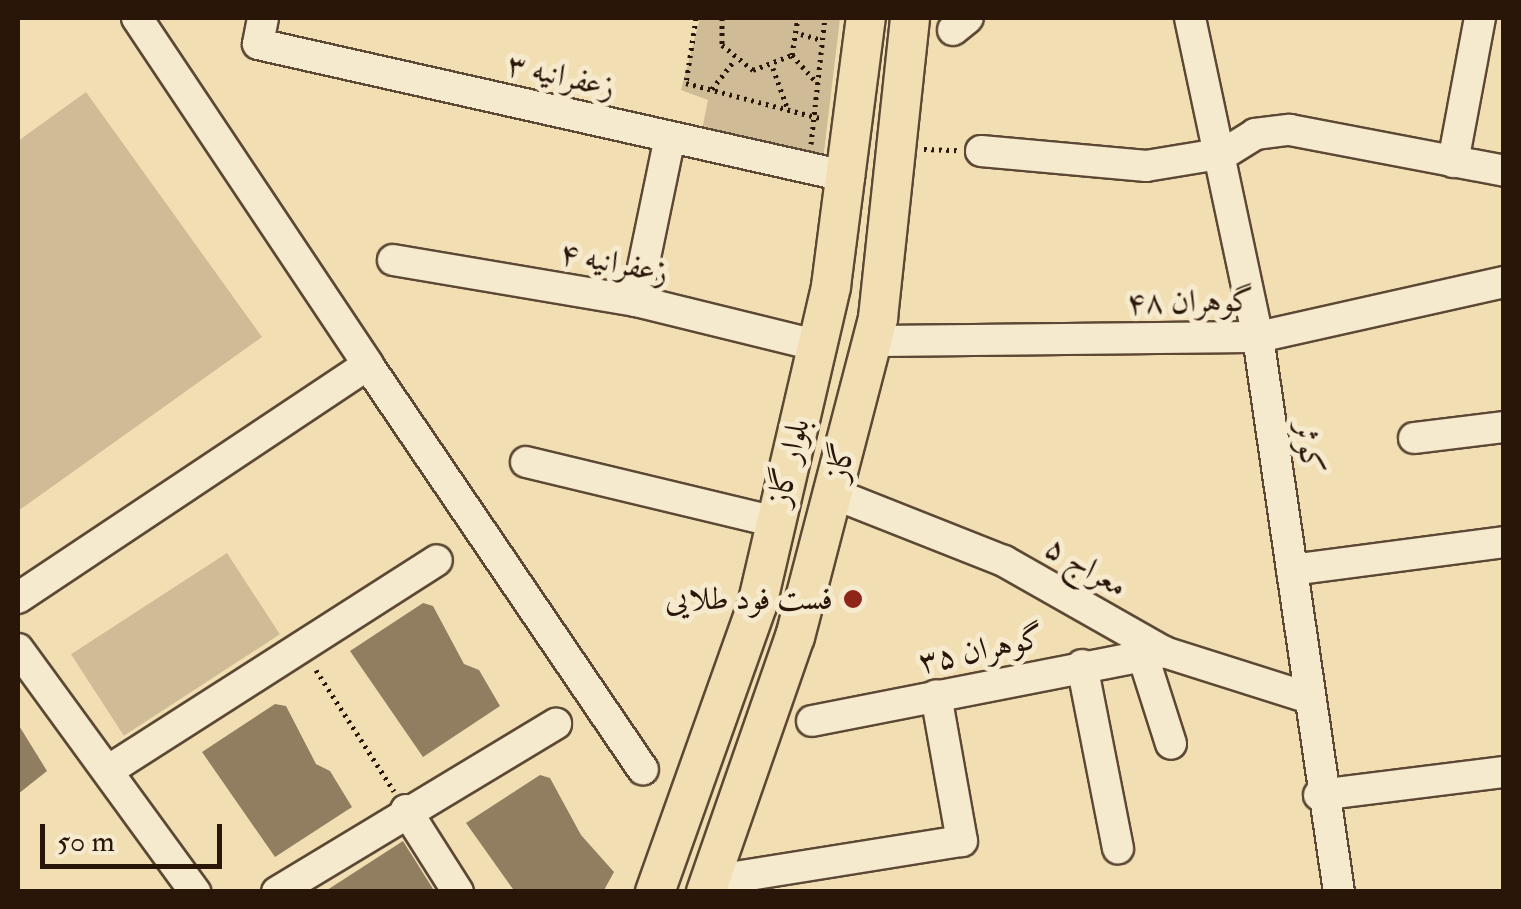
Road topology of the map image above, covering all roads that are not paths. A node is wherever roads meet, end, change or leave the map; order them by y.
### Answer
1 (137, 18) edge
2 (866, 18) edge
3 (910, 18) edge
4 (1190, 18) edge
5 (1480, 18) edge
6 (260, 30) edge
7 (670, 137) junction
8 (981, 151) road end
9 (1225, 153) junction
10 (1454, 162) junction
11 (1504, 171) edge
12 (849, 178) junction
13 (393, 260) dead end
14 (1504, 282) edge
15 (636, 301) junction
16 (1258, 338) junction
17 (872, 341) junction
18 (819, 346) junction
19 (368, 365) junction
20 (1504, 427) edge
21 (1414, 438) dead end
22 (526, 462) dead end
23 (832, 492) junction
24 (775, 522) junction
25 (1504, 542) edge
26 (437, 560) dead end
27 (1292, 570) junction
28 (18, 598) edge
29 (18, 648) edge
30 (1154, 654) junction
31 (1082, 666) junction
32 (936, 695) junction
33 (1306, 697) junction
34 (812, 721) dead end
35 (556, 724) dead end
36 (1171, 744) dead end
37 (643, 768) dead end
38 (110, 770) junction
39 (1504, 772) edge
40 (1319, 795) junction
41 (406, 810) junction
42 (1118, 848) dead end
43 (708, 886) edge
44 (195, 892) edge
45 (277, 892) edge
46 (458, 892) edge
47 (655, 892) edge
48 (1339, 892) edge

1 - 19 street
2 - 12 main road, بلوار گاز
3 - 17 main road, گاز
4 - 9 street, کوثر
5 - 10 street
6 - 7 street, زعفرانیه ۳
7 - 12 street, زعفرانیه ۳
7 - 15 street
8 - 9 street
9 - 10 street
9 - 16 street, کوثر
10 - 11 street
12 - 18 main road, بلوار گاز
13 - 15 street, زعفرانیه ۴
14 - 16 street, گوهران ۴۸
15 - 18 street, زعفرانیه ۴
16 - 17 street, گوهران ۴۸
16 - 27 street, کوثر
17 - 23 main road, گاز
18 - 24 main road, بلوار گاز
19 - 28 street
19 - 37 street
20 - 21 street
22 - 24 street
23 - 30 street, معراج ۵
23 - 43 main road, گاز
24 - 47 main road, بلوار گاز
25 - 27 street
26 - 38 street
27 - 33 street, کوثر
29 - 38 street
30 - 31 street, گوهران ۳۵
30 - 33 street, معراج ۵
30 - 36 street
31 - 32 street, گوهران ۳۵
31 - 42 street
32 - 34 street, گوهران ۳۵
32 - 43 street
33 - 40 street, کوثر
35 - 41 street
38 - 44 street
39 - 40 street
40 - 48 street, کوثر
41 - 45 street
41 - 46 street

